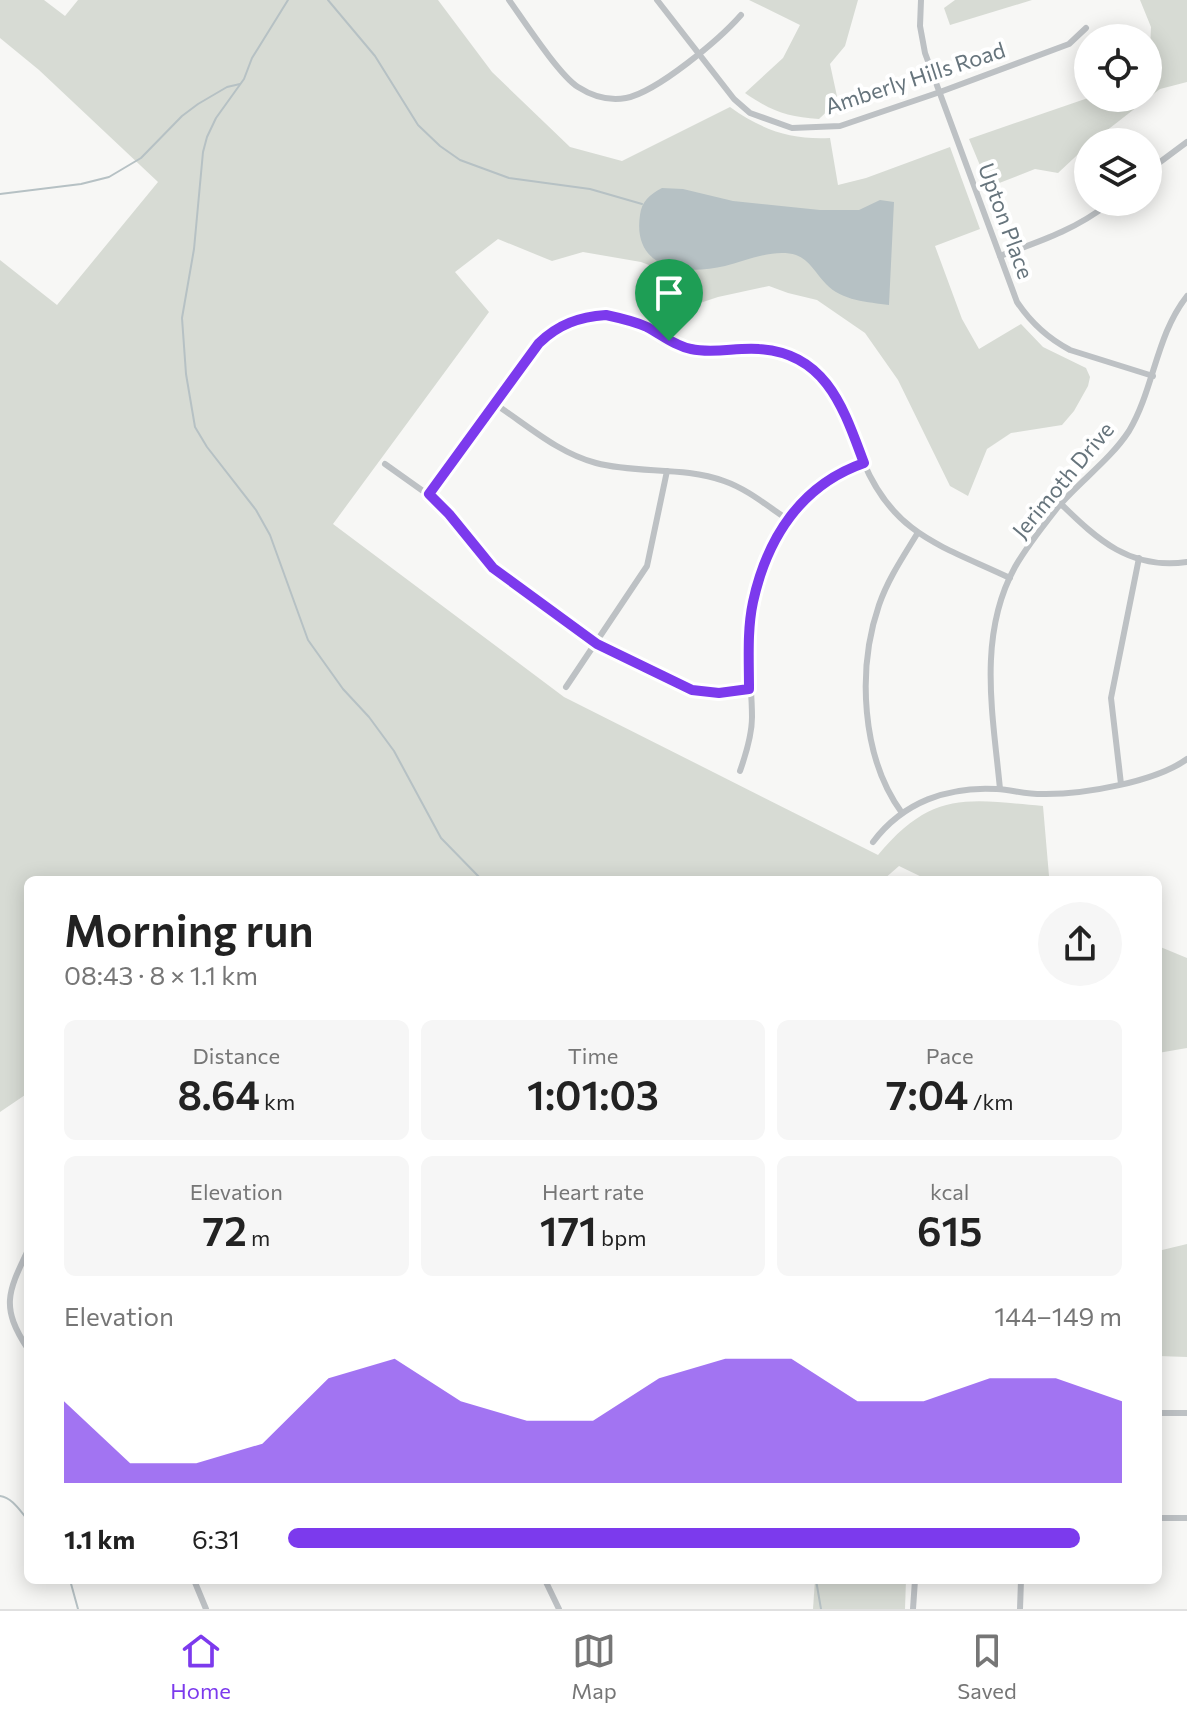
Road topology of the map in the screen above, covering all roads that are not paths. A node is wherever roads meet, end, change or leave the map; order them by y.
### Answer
1 (509, 0) edge
2 (657, 0) edge
3 (921, 0) edge
4 (741, 15) dead end
5 (1074, 39) edge
6 (697, 53) junction
7 (940, 92) junction
8 (1187, 142) edge
9 (1162, 161) edge
10 (1092, 216) edge
11 (1000, 256) junction
12 (1187, 296) edge
13 (1153, 376) junction
14 (495, 404) junction
15 (864, 463) junction
16 (385, 464) dead end
17 (667, 471) junction
18 (429, 494) junction
19 (1061, 504) junction
20 (787, 519) junction
21 (917, 534) junction
22 (1139, 558) junction
23 (1187, 562) edge
24 (1010, 578) junction
25 (597, 644) junction
26 (566, 687) dead end
27 (749, 689) junction
28 (1187, 759) edge
29 (740, 771) dead end
30 (1121, 784) junction
31 (1000, 789) junction
32 (902, 813) junction
33 (873, 842) dead end
34 (24, 1259) edge
35 (24, 1343) edge
36 (1162, 1413) edge
37 (1187, 1413) edge
38 (1162, 1518) edge
39 (1187, 1518) edge
40 (196, 1584) edge
41 (547, 1584) edge
42 (915, 1584) edge
43 (1021, 1584) edge
44 (206, 1609) edge
45 (559, 1609) edge
46 (913, 1609) edge
47 (1020, 1609) edge

1 - 6 street
2 - 6 street, Amberly Hills Road
3 - 7 street, Upton Place
4 - 6 street
5 - 7 street, Amberly Hills Road
6 - 7 street, Amberly Hills Road
7 - 11 street, Upton Place
8 - 9 street
10 - 11 street
11 - 13 street, Upton Place
12 - 13 street, Jerimoth Drive
13 - 19 street, Jerimoth Drive
14 - 15 street
14 - 17 street
14 - 18 street
15 - 20 street
15 - 21 street
16 - 18 street
17 - 20 street
17 - 25 street
18 - 25 street
19 - 22 street
19 - 24 street, Jerimoth Drive
20 - 27 street
21 - 24 street
21 - 32 street
22 - 23 street
22 - 30 street
24 - 31 street, Jerimoth Drive
25 - 26 street
25 - 27 street
27 - 29 street
28 - 30 street
30 - 31 street
31 - 32 street
32 - 33 street
34 - 35 street
36 - 37 street
38 - 39 street
40 - 44 street
41 - 45 street
42 - 46 street
43 - 47 street

